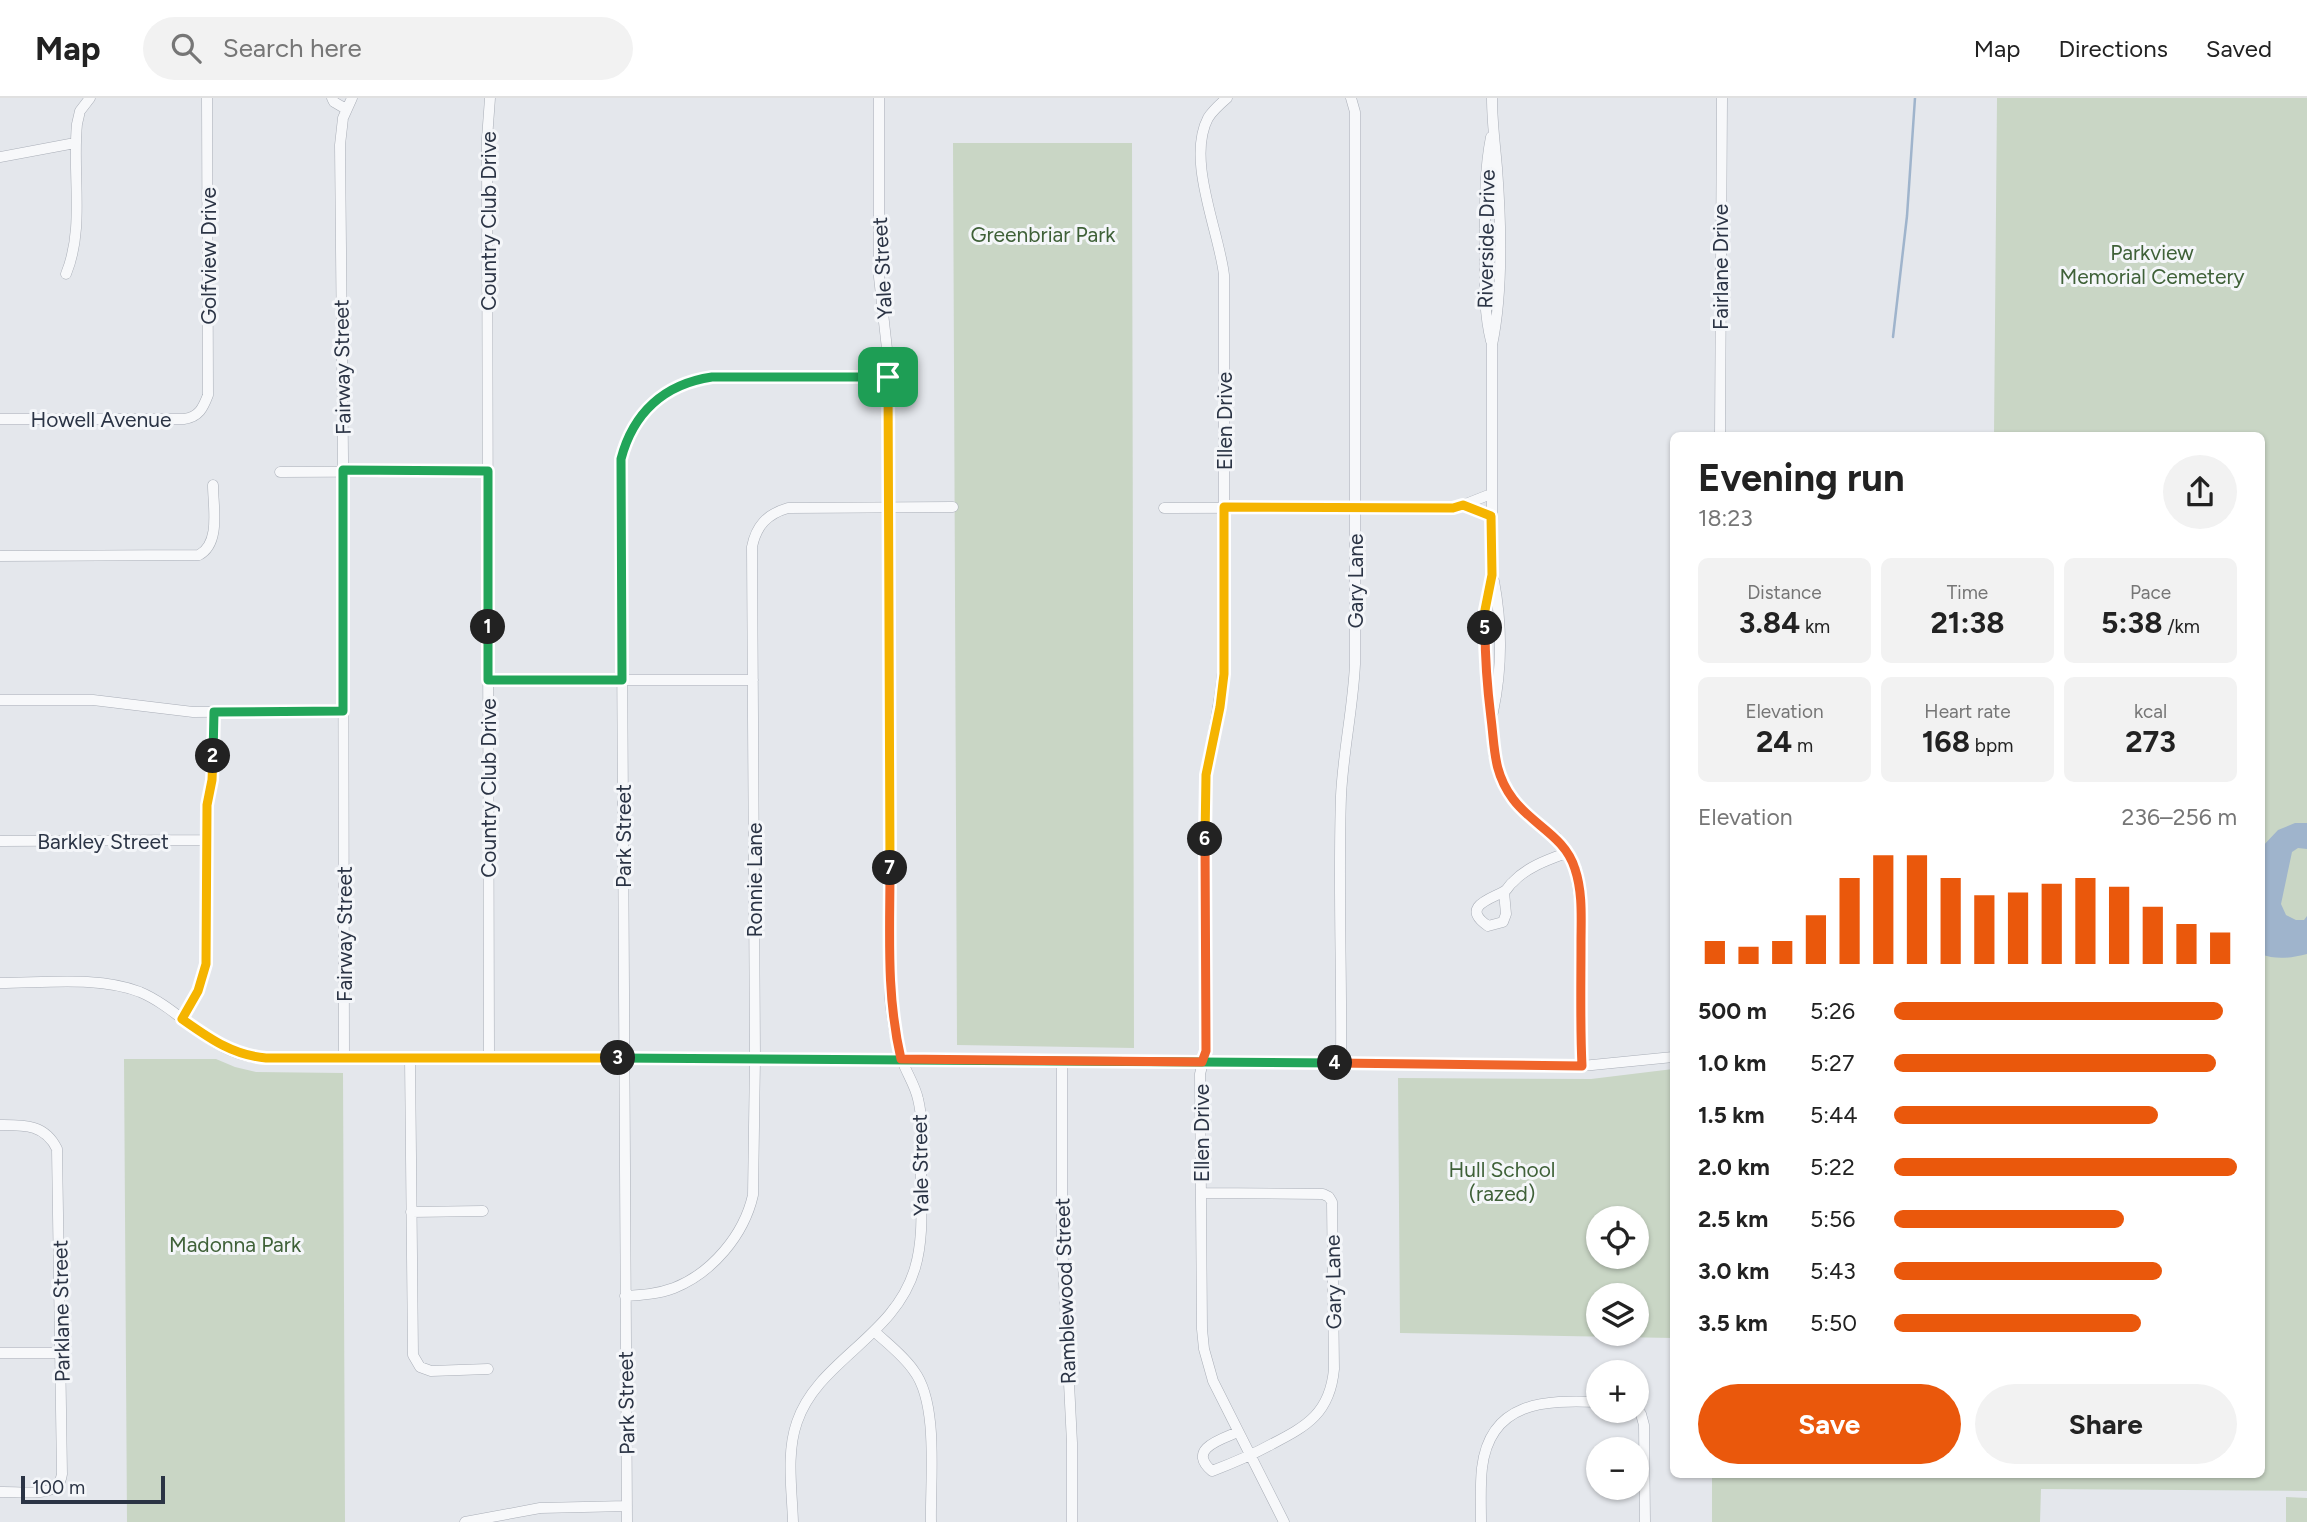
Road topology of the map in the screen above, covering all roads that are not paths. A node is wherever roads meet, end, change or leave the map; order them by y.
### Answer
1 (90, 98) edge
2 (207, 98) edge
3 (332, 98) edge
4 (352, 98) edge
5 (491, 98) edge
6 (879, 98) edge
7 (1227, 98) edge
8 (1351, 98) edge
9 (1492, 98) edge
10 (1721, 98) edge
11 (346, 109) junction
12 (75, 143) junction
13 (0, 157) edge
14 (66, 274) dead end
15 (888, 377) junction
16 (200, 412) joint
17 (0, 419) edge
18 (1720, 432) edge
19 (343, 470) junction
20 (488, 471) junction
21 (279, 472) dead end
22 (214, 485) dead end
23 (1491, 494) junction
24 (1463, 505) junction
25 (889, 507) junction
26 (953, 507) dead end
27 (1224, 507) junction
28 (1164, 508) dead end
29 (1355, 508) junction
30 (1491, 516) junction
31 (0, 556) edge
32 (488, 680) junction
33 (622, 680) junction
34 (753, 680) junction
35 (0, 700) edge
36 (343, 711) junction
37 (214, 712) junction
38 (0, 841) edge
39 (207, 841) junction
40 (1566, 853) junction
41 (1504, 892) dead end
42 (0, 983) edge
43 (182, 1019) junction
44 (1670, 1057) edge
45 (410, 1058) junction
46 (624, 1058) junction
47 (755, 1058) junction
48 (344, 1059) junction
49 (489, 1059) junction
50 (901, 1059) junction
51 (1062, 1061) junction
52 (1202, 1062) junction
53 (1341, 1063) junction
54 (1582, 1066) junction
55 (0, 1125) edge
56 (1201, 1194) junction
57 (483, 1211) dead end
58 (411, 1212) junction
59 (625, 1296) junction
60 (875, 1332) junction
61 (0, 1353) edge
62 (62, 1353) junction
63 (488, 1369) dead end
64 (1586, 1402) edge
65 (1644, 1423) edge
66 (1238, 1432) junction
67 (1250, 1457) junction
68 (0, 1492) edge
69 (627, 1506) junction
70 (465, 1522) edge
71 (627, 1522) edge
72 (793, 1522) edge
73 (931, 1522) edge
74 (1072, 1522) edge
75 (1284, 1522) edge
76 (1481, 1522) edge
77 (1645, 1522) edge

1 - 12 street
2 - 16 street, Golfview Drive
3 - 11 street
4 - 11 street, Fairway Street
5 - 20 street, Country Club Drive
6 - 15 street, Yale Street
7 - 27 street, Ellen Drive
8 - 29 street, Gary Lane
9 - 23 street, Riverside Drive
10 - 18 street, Fairlane Drive
11 - 19 street, Fairway Street
12 - 13 street
12 - 14 street
15 - 25 street, Yale Street
15 - 33 street, Park Street
16 - 17 street, Howell Avenue
19 - 20 street
19 - 21 street
19 - 36 street, Fairway Street
20 - 32 street, Country Club Drive
22 - 31 street
23 - 24 street
23 - 30 street, Riverside Drive
24 - 29 street
24 - 30 street
25 - 26 street, Ronnie Lane
25 - 34 street, Ronnie Lane
25 - 50 street, Yale Street
27 - 28 street
27 - 29 street
27 - 52 street, Ellen Drive
29 - 53 street, Gary Lane
30 - 40 street, Riverside Drive
32 - 33 street
32 - 49 street, Country Club Drive
33 - 34 street
33 - 46 street, Park Street
34 - 47 street, Ronnie Lane
35 - 37 street
36 - 37 street
36 - 48 street, Fairway Street
37 - 39 street
38 - 39 street, Barkley Street
39 - 43 street
40 - 41 street
40 - 54 street, Riverside Drive
42 - 43 street
43 - 48 street
44 - 54 street
45 - 48 street
45 - 49 street
45 - 58 street
46 - 47 street
46 - 49 street
46 - 59 street, Park Street
47 - 50 street
47 - 59 street, Ronnie Lane
50 - 51 street
50 - 60 street, Yale Street
51 - 52 street
51 - 74 street, Ramblewood Street
52 - 53 street
52 - 56 street, Ellen Drive
53 - 54 street
55 - 62 street, Parklane Street
56 - 66 street, Ellen Drive
56 - 67 street, Gary Lane
57 - 58 street
58 - 63 street
59 - 69 street, Park Street
60 - 72 street, Yale Street
60 - 73 street
61 - 62 street
62 - 68 street, Parklane Street
64 - 76 street
65 - 77 street
66 - 67 street, Ellen Drive
66 - 67 street
67 - 75 street, Ellen Drive
69 - 70 street
69 - 71 street, Park Street

